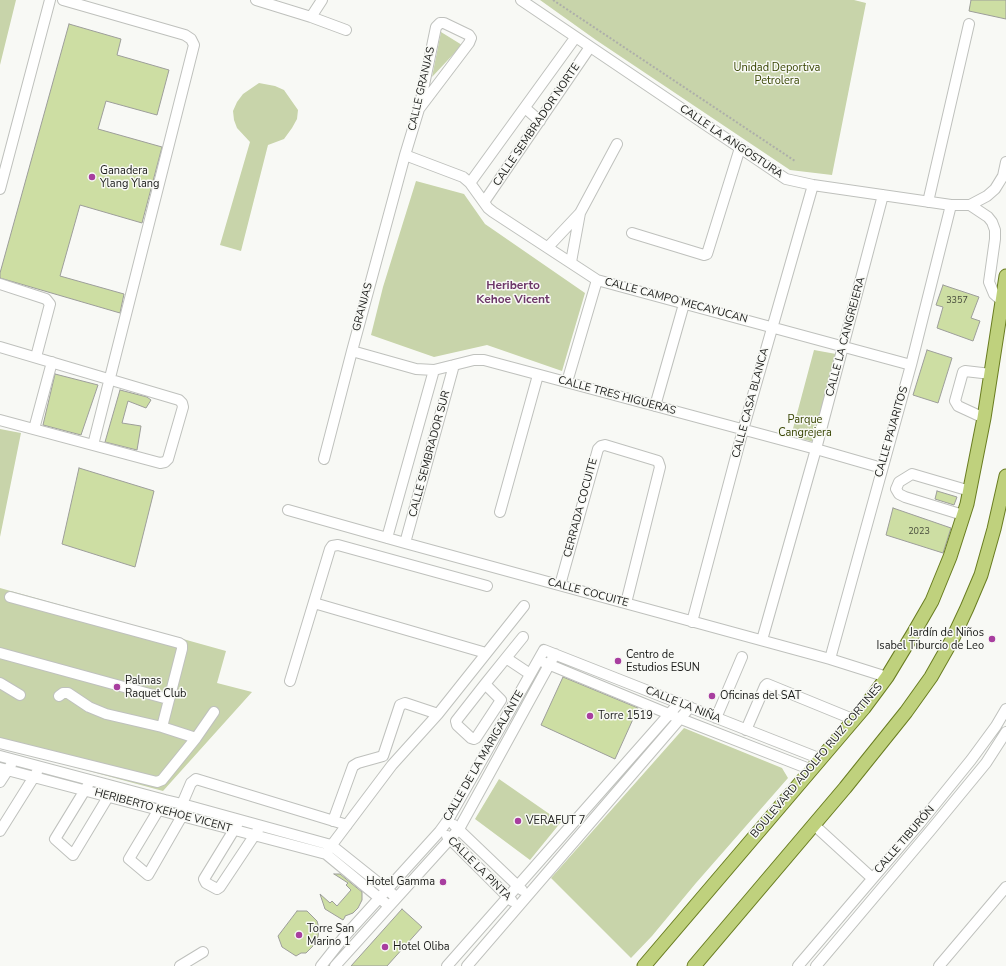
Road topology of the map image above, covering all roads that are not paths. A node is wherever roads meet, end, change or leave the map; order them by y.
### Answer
1 (50, 0) edge
2 (63, 0) edge
3 (256, 0) edge
4 (322, 0) edge
5 (521, 0) edge
6 (311, 17) junction
7 (969, 24) dead end
8 (346, 30) dead end
9 (575, 38) junction
10 (590, 47) junction
11 (524, 108) junction
12 (418, 109) junction
13 (540, 121) junction
14 (617, 144) dead end
15 (740, 148) junction
16 (405, 155) junction
17 (1006, 162) edge
18 (470, 183) junction
19 (813, 185) junction
20 (0, 189) edge
21 (883, 195) junction
22 (484, 202) junction
23 (928, 202) junction
24 (951, 205) junction
25 (970, 205) junction
26 (580, 213) junction
27 (632, 233) dead end
28 (548, 247) junction
29 (571, 262) junction
30 (1006, 276) edge
31 (597, 280) junction
32 (0, 284) edge
33 (1002, 301) junction
34 (684, 304) junction
35 (772, 328) junction
36 (0, 347) edge
37 (844, 347) junction
38 (352, 351) junction
39 (36, 357) junction
40 (52, 362) junction
41 (454, 365) junction
42 (911, 365) junction
43 (434, 370) junction
44 (991, 374) junction
45 (538, 375) junction
46 (109, 379) junction
47 (568, 382) junction
48 (655, 406) junction
49 (984, 418) junction
50 (0, 420) edge
51 (34, 429) junction
52 (743, 430) junction
53 (93, 445) junction
54 (816, 449) junction
55 (324, 459) dead end
56 (882, 468) junction
57 (1006, 476) edge
58 (970, 491) junction
59 (288, 510) dead end
60 (500, 512) dead end
61 (963, 515) junction
62 (387, 538) junction
63 (405, 543) junction
64 (560, 585) junction
65 (487, 586) dead end
66 (10, 597) dead end
67 (314, 603) junction
68 (626, 603) junction
69 (524, 606) dead end
70 (692, 622) junction
71 (523, 636) dead end
72 (762, 640) junction
73 (544, 650) joint
74 (0, 653) edge
75 (486, 654) junction
76 (555, 654) junction
77 (742, 657) dead end
78 (506, 658) junction
79 (830, 659) junction
80 (538, 660) junction
81 (549, 664) junction
82 (530, 674) junction
83 (887, 677) junction
84 (290, 681) dead end
85 (0, 683) edge
86 (484, 684) junction
87 (20, 695) dead end
88 (59, 696) dead end
89 (168, 700) junction
90 (679, 703) junction
91 (690, 708) junction
92 (1006, 709) edge
93 (214, 712) dead end
94 (438, 714) junction
95 (669, 714) junction
96 (716, 718) junction
97 (681, 719) junction
98 (855, 720) junction
99 (162, 728) junction
100 (746, 730) junction
101 (1006, 732) edge
102 (196, 738) junction
103 (0, 743) edge
104 (0, 756) edge
105 (383, 756) junction
106 (14, 759) junction
107 (821, 760) junction
108 (392, 765) junction
109 (40, 766) junction
110 (4, 769) edge
111 (812, 770) junction
112 (34, 777) junction
113 (90, 780) junction
114 (0, 782) edge
115 (115, 787) junction
116 (85, 790) junction
117 (109, 797) junction
118 (165, 800) junction
119 (182, 804) junction
120 (159, 810) junction
121 (182, 816) junction
122 (240, 820) junction
123 (448, 820) junction
124 (333, 821) junction
125 (920, 823) junction
126 (814, 824) junction
127 (260, 825) junction
128 (347, 825) junction
129 (459, 829) junction
130 (235, 830) junction
131 (0, 831) edge
132 (440, 831) junction
133 (930, 832) junction
134 (255, 835) junction
135 (451, 839) junction
136 (329, 849) junction
137 (872, 878) junction
138 (519, 886) junction
139 (1006, 887) edge
140 (383, 893) junction
141 (528, 895) junction
142 (508, 897) junction
143 (393, 902) junction
144 (518, 907) junction
145 (344, 937) junction
146 (353, 945) junction
147 (203, 952) dead end
148 (695, 965) edge
149 (180, 966) edge
150 (321, 966) edge
151 (335, 966) edge
152 (447, 966) edge
153 (467, 966) edge
154 (644, 966) edge
155 (798, 966) edge
156 (816, 966) edge
157 (939, 966) edge

1 - 20 street
2 - 46 street
3 - 6 street
4 - 6 street
5 - 9 street, CALLE LA ANGOSTURA
6 - 8 street
7 - 23 street
9 - 10 street, CALLE LA ANGOSTURA
9 - 11 street, CALLE SEMBRADOR NORTE
10 - 13 street, CALLE SEMBRADOR NORTE
10 - 15 street, CALLE LA ANGOSTURA
11 - 13 street
11 - 18 street, CALLE SEMBRADOR NORTE
12 - 12 street, CALLE GRANJAS
12 - 16 street, CALLE GRANJAS
13 - 22 street, CALLE SEMBRADOR NORTE
14 - 26 street
15 - 19 street, CALLE LA ANGOSTURA
15 - 27 street
16 - 18 street, CALLE CAMPO MECAYUCAN
16 - 38 street, GRANJAS
17 - 25 street, CALLE LA ANGOSTURA
18 - 22 street, CALLE CAMPO MECAYUCAN
19 - 21 street, CALLE LA ANGOSTURA
19 - 35 street, CALLE CASA BLANCA
21 - 23 street, CALLE LA ANGOSTURA
21 - 37 street, CALLE LA CANGREJERA
22 - 28 street, CALLE CAMPO MECAYUCAN
23 - 24 street, CALLE LA ANGOSTURA
24 - 25 street, CALLE LA ANGOSTURA
24 - 42 street, CALLE PAJARITOS
25 - 33 street
26 - 28 street
26 - 29 street
28 - 29 street, CALLE CAMPO MECAYUCAN
29 - 31 street, CALLE CAMPO MECAYUCAN
30 - 33 main road, BOULEVARD ADOLFO RUIZ CORTINES
31 - 34 street, CALLE CAMPO MECAYUCAN
31 - 47 street
32 - 39 street
33 - 44 main road, BOULEVARD ADOLFO RUIZ CORTINES
34 - 35 street, CALLE CAMPO MECAYUCAN
34 - 48 street
35 - 37 street, CALLE CAMPO MECAYUCAN
35 - 52 street, CALLE CASA BLANCA
36 - 39 street
37 - 42 street, CALLE CAMPO MECAYUCAN
37 - 54 street, CALLE LA CANGREJERA
38 - 43 street, CALLE TRES HIGUERAS
38 - 55 street, GRANJAS
39 - 40 street
40 - 46 street
40 - 51 street
41 - 43 street, CALLE TRES HIGUERAS
41 - 45 street, CALLE TRES HIGUERAS
41 - 63 street, CALLE SEMBRADOR SUR
42 - 56 street, CALLE PAJARITOS
43 - 62 street, CALLE SEMBRADOR SUR
44 - 49 main road, BOULEVARD ADOLFO RUIZ CORTINES
44 - 49 street
45 - 47 street, CALLE TRES HIGUERAS
45 - 60 street
46 - 53 street
46 - 53 street
47 - 48 street, CALLE TRES HIGUERAS
48 - 52 street, CALLE TRES HIGUERAS
49 - 58 main road, BOULEVARD ADOLFO RUIZ CORTINES
50 - 51 street
51 - 53 street
52 - 54 street, CALLE TRES HIGUERAS
52 - 70 street, CALLE CASA BLANCA
54 - 56 street, CALLE TRES HIGUERAS
54 - 72 street, CALLE LA CANGREJERA
56 - 79 street, CALLE PAJARITOS
57 - 126 main road
58 - 61 main road, BOULEVARD ADOLFO RUIZ CORTINES
58 - 61 street
59 - 62 street, CALLE COCUITE
61 - 83 main road, BOULEVARD ADOLFO RUIZ CORTINES
62 - 63 street, CALLE COCUITE
63 - 64 street, CALLE COCUITE
64 - 68 street, CALLE COCUITE
64 - 68 street, CERRADA COCUITE
65 - 67 street
66 - 89 street
67 - 75 street
67 - 84 street
68 - 70 street, CALLE COCUITE
69 - 75 street
70 - 72 street, CALLE COCUITE
71 - 78 street
72 - 79 street, CALLE COCUITE
73 - 76 street, CALLE LA NIÑA
73 - 80 street, CALLE DE LA MARIGALANTE
74 - 89 street
75 - 94 street
76 - 81 street, CALLE DE LA MARIGALANTE
76 - 90 street, CALLE LA NIÑA
77 - 96 street
78 - 82 street
78 - 86 street
79 - 83 street, CALLE COCUITE
80 - 81 street, CALLE LA NIÑA
80 - 82 street, CALLE DE LA MARIGALANTE
81 - 95 street, CALLE LA NIÑA
81 - 129 street, CALLE DE LA MARIGALANTE
82 - 123 street, CALLE DE LA MARIGALANTE
83 - 98 main road, BOULEVARD ADOLFO RUIZ CORTINES
85 - 87 street
86 - 86 street
88 - 99 street
89 - 99 street
90 - 91 street, CALLE LA NIÑA
90 - 95 street
91 - 96 street, CALLE LA NIÑA
91 - 97 street
92 - 125 street, CALLE TIBURÓN
93 - 102 street
94 - 105 street
94 - 108 street
95 - 97 street, CALLE LA NIÑA
95 - 138 street
96 - 100 street, CALLE LA NIÑA
97 - 111 street, CALLE LA NIÑA
97 - 141 street
98 - 100 street
98 - 107 main road, BOULEVARD ADOLFO RUIZ CORTINES
99 - 102 street
100 - 107 street, CALLE LA NIÑA
101 - 133 street, CALLE TIBURÓN
102 - 103 street
104 - 106 street
105 - 108 street
105 - 124 street
106 - 109 street
106 - 110 street
107 - 111 main road, BOULEVARD ADOLFO RUIZ CORTINES
108 - 128 street
109 - 112 street
109 - 113 street
110 - 112 street, HERIBERTO KEHOE VICENT
110 - 114 street
111 - 154 main road, BOULEVARD ADOLFO RUIZ CORTINES
112 - 116 street, HERIBERTO KEHOE VICENT
112 - 131 street
113 - 115 street
113 - 116 street
115 - 117 street
115 - 118 street
116 - 117 street, HERIBERTO KEHOE VICENT
116 - 117 street
117 - 120 street, HERIBERTO KEHOE VICENT
118 - 119 street
118 - 120 street
119 - 121 street
119 - 122 street
119 - 124 street
120 - 121 street, HERIBERTO KEHOE VICENT
120 - 121 street
121 - 130 street, HERIBERTO KEHOE VICENT
122 - 127 street
122 - 130 street
123 - 129 street, CALLE LA PINTA
123 - 132 street, CALLE DE LA MARIGALANTE
124 - 128 street
125 - 133 street
125 - 137 street, CALLE TIBURÓN
126 - 137 street
126 - 148 main road
127 - 134 street
127 - 136 street
128 - 136 street
129 - 135 street, CALLE DE LA MARIGALANTE
129 - 138 street, CALLE LA PINTA
130 - 134 street, HERIBERTO KEHOE VICENT
130 - 134 street
132 - 135 street, CALLE LA PINTA
132 - 140 street, CALLE DE LA MARIGALANTE
133 - 156 street, CALLE TIBURÓN
134 - 136 street, HERIBERTO KEHOE VICENT
135 - 142 street, CALLE LA PINTA
135 - 143 street, CALLE DE LA MARIGALANTE
136 - 140 street
137 - 155 street, CALLE TIBURÓN
138 - 141 street, CALLE LA PINTA
138 - 142 street
139 - 157 street
140 - 143 street
140 - 145 street, CALLE DE LA MARIGALANTE
141 - 144 street
142 - 144 street, CALLE LA PINTA
142 - 152 street
143 - 146 street, CALLE DE LA MARIGALANTE
144 - 153 street
145 - 146 street
145 - 150 street, CALLE DE LA MARIGALANTE
146 - 151 street, CALLE DE LA MARIGALANTE
147 - 149 street

